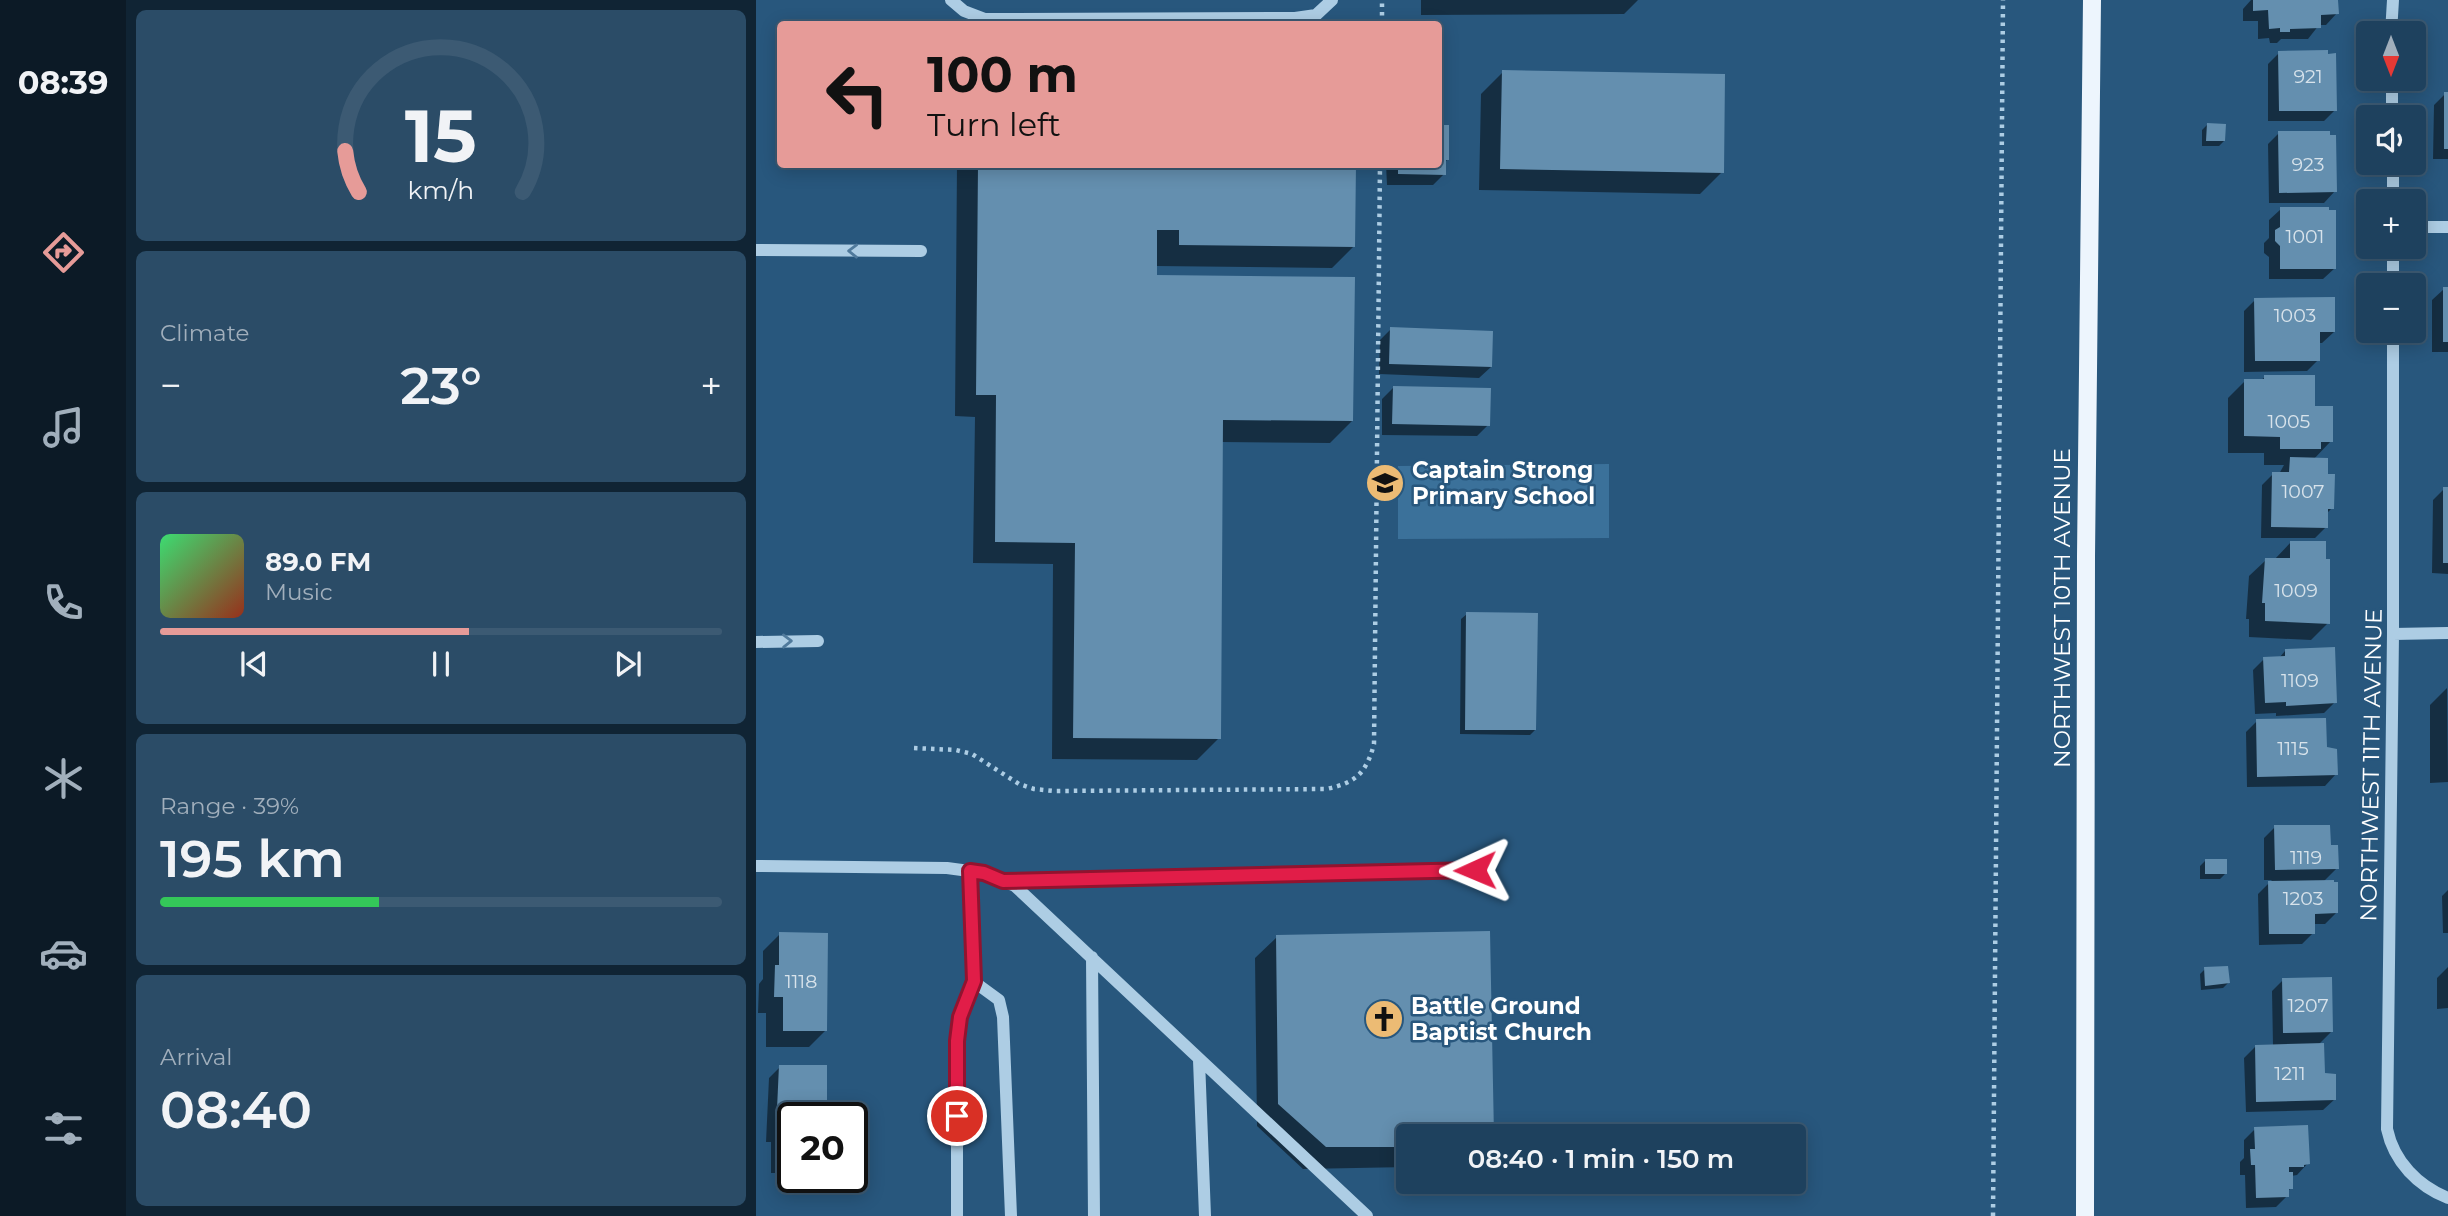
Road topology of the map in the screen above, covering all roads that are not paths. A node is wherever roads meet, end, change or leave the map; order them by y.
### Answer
1 (951, 0) edge
2 (1332, 0) edge
3 (2092, 0) edge
4 (2393, 0) edge
5 (2392, 21) edge
6 (2426, 227) edge
7 (2448, 227) edge
8 (756, 250) edge
9 (921, 251) dead end
10 (2393, 343) edge
11 (2448, 633) edge
12 (2393, 634) junction
13 (818, 641) dead end
14 (756, 642) edge
15 (756, 866) edge
16 (1475, 870) dead end
17 (970, 871) junction
18 (1003, 881) junction
19 (1092, 957) junction
20 (974, 981) junction
21 (1199, 1060) junction
22 (2448, 1198) edge
23 (957, 1216) edge
24 (1011, 1216) edge
25 (1094, 1216) edge
26 (1205, 1216) edge
27 (1367, 1216) edge
28 (2085, 1216) edge

1 - 2 street
3 - 28 main road, NORTHWEST 10TH AVENUE
4 - 5 street
6 - 7 street
9 -> 8 street
10 - 12 street, NORTHWEST 11TH AVENUE
11 - 12 street
12 - 22 street, NORTHWEST 11TH AVENUE
14 -> 13 street
15 - 17 street
16 - 18 street
17 - 18 street
17 - 20 street
18 - 19 street
19 - 21 street
19 - 25 street
20 - 23 street
20 - 24 street
21 - 26 street
21 - 27 street

